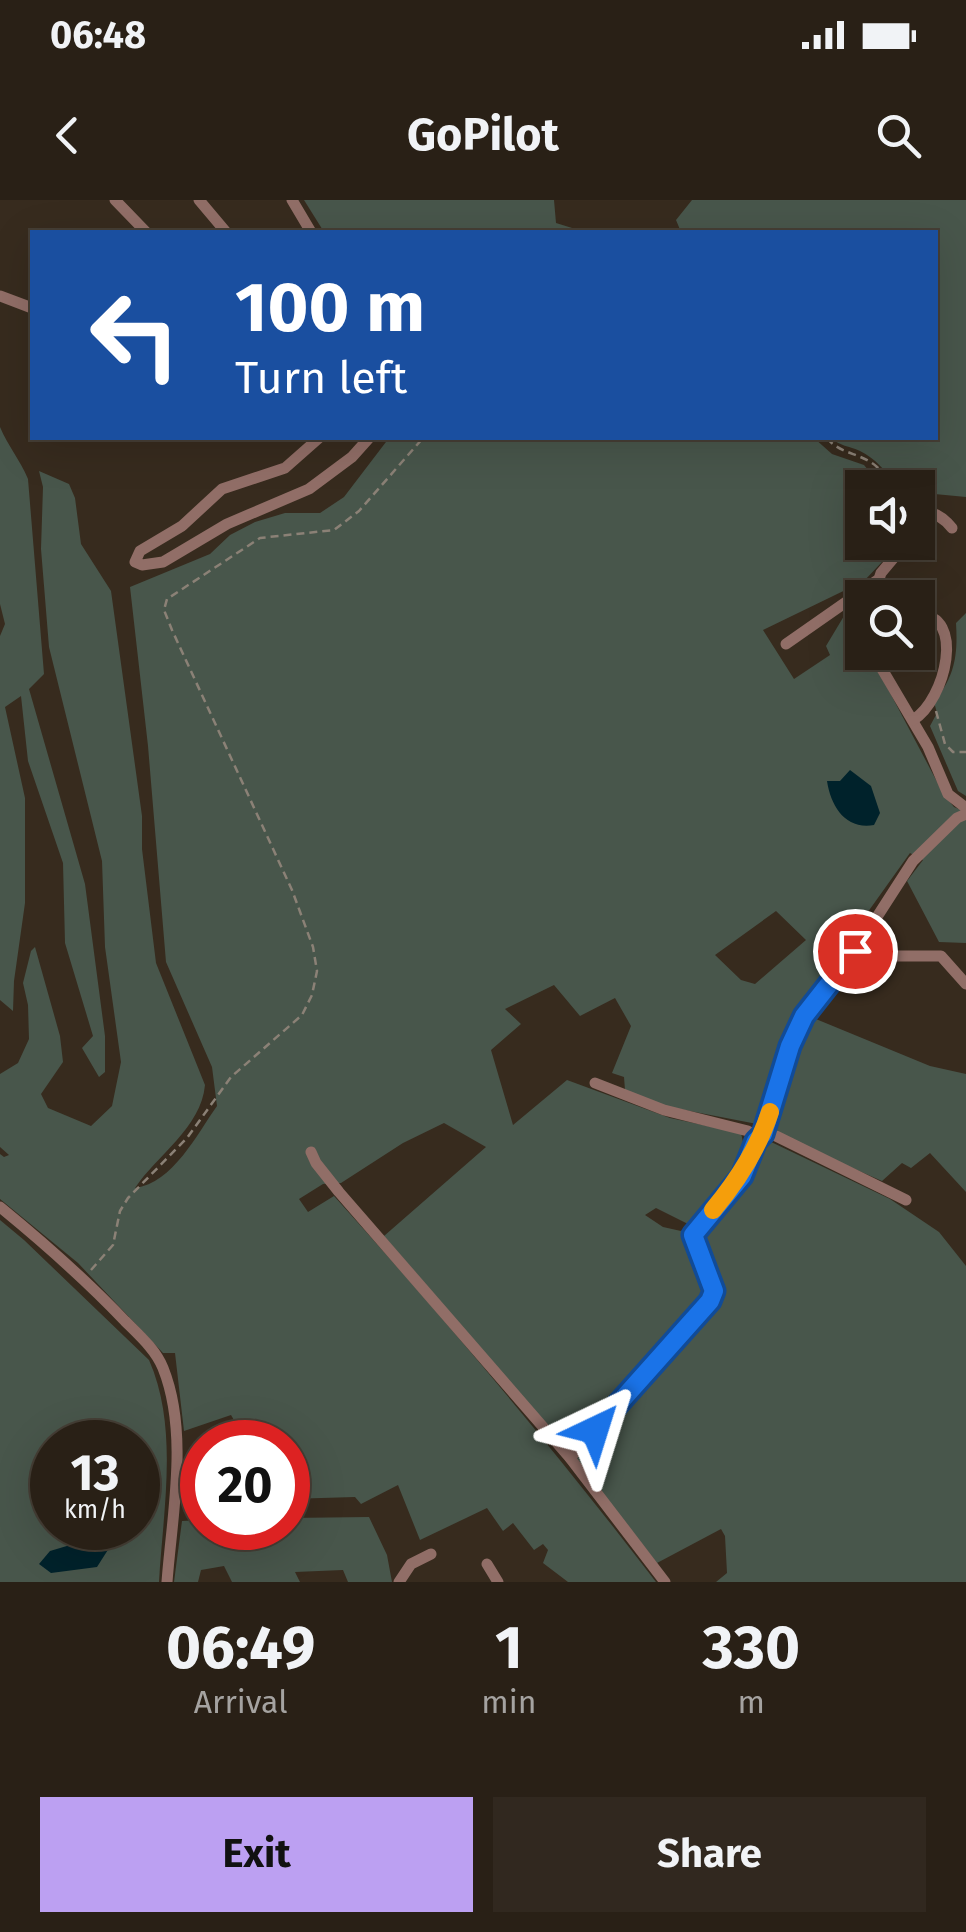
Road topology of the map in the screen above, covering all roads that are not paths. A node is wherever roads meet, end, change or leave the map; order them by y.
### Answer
1 (115, 200) edge
2 (199, 200) edge
3 (292, 200) edge
4 (144, 230) edge
5 (224, 230) edge
6 (310, 230) edge
7 (0, 296) edge
8 (30, 307) edge
9 (317, 440) edge
10 (368, 440) edge
11 (935, 514) edge
12 (952, 528) dead end
13 (891, 560) edge
14 (880, 579) joint
15 (935, 616) edge
16 (786, 644) dead end
17 (883, 670) edge
18 (912, 720) junction
19 (948, 794) junction
20 (966, 811) edge
21 (941, 833) junction
22 (855, 951) junction
23 (966, 984) edge
24 (596, 1083) dead end
25 (759, 1137) junction
26 (311, 1152) dead end
27 (906, 1200) dead end
28 (0, 1207) edge
29 (570, 1458) junction
30 (430, 1554) dead end
31 (487, 1564) dead end
32 (167, 1582) edge
33 (399, 1582) edge
34 (498, 1582) edge
35 (666, 1582) edge

1 - 4 street
2 - 5 street
3 - 6 street
7 - 8 street
9 - 10 street
11 - 12 street
13 - 14 street
14 - 16 street
15 - 18 street
17 - 18 street
18 - 19 street
19 - 20 street
19 - 21 street
20 - 21 street
21 - 22 street
22 - 23 street
22 - 25 street
24 - 25 street
25 - 27 street
25 - 29 street
26 - 29 street
28 - 32 street
29 - 35 street
30 - 33 street
31 - 34 street

